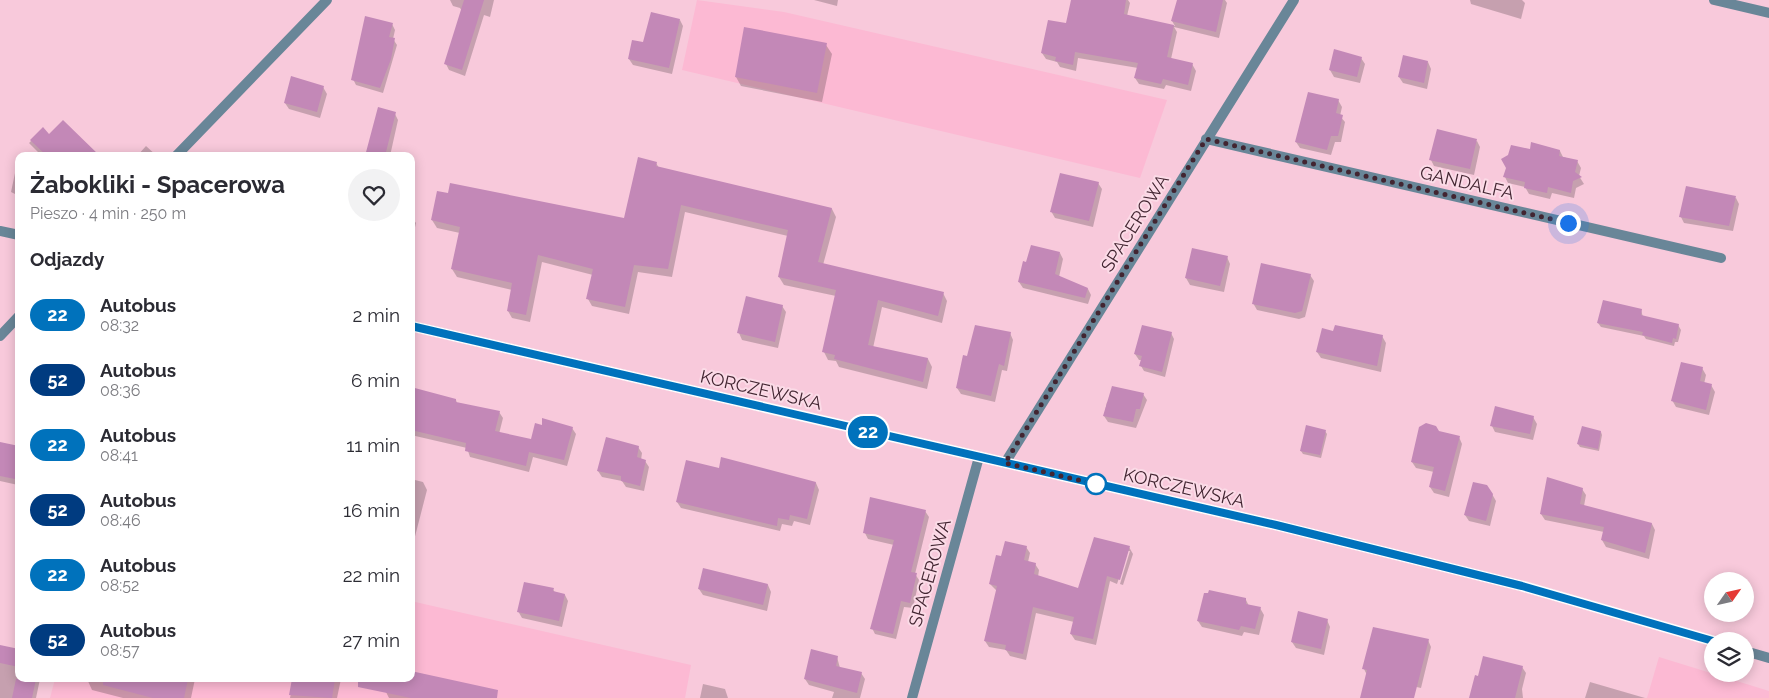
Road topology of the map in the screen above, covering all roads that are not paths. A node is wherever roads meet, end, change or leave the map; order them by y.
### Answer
1 (327, 0) edge
2 (1294, 0) edge
3 (1714, 0) edge
4 (1769, 13) edge
5 (1206, 139) junction
6 (180, 152) edge
7 (0, 231) edge
8 (15, 235) edge
9 (1721, 258) dead end
10 (15, 320) edge
11 (415, 327) edge
12 (0, 336) edge
13 (979, 457) junction
14 (1005, 463) junction
15 (1704, 638) edge
16 (1754, 654) edge
17 (1769, 658) edge
18 (912, 698) edge

1 - 6 street
2 - 5 street, SPACEROWA
3 - 4 street
5 - 9 street, GANDALFA
5 - 14 street, SPACEROWA
7 - 8 street
10 - 12 street
11 - 13 street, KORCZEWSKA
13 - 14 street, KORCZEWSKA
13 - 18 street, SPACEROWA
14 - 15 street, KORCZEWSKA
16 - 17 street

